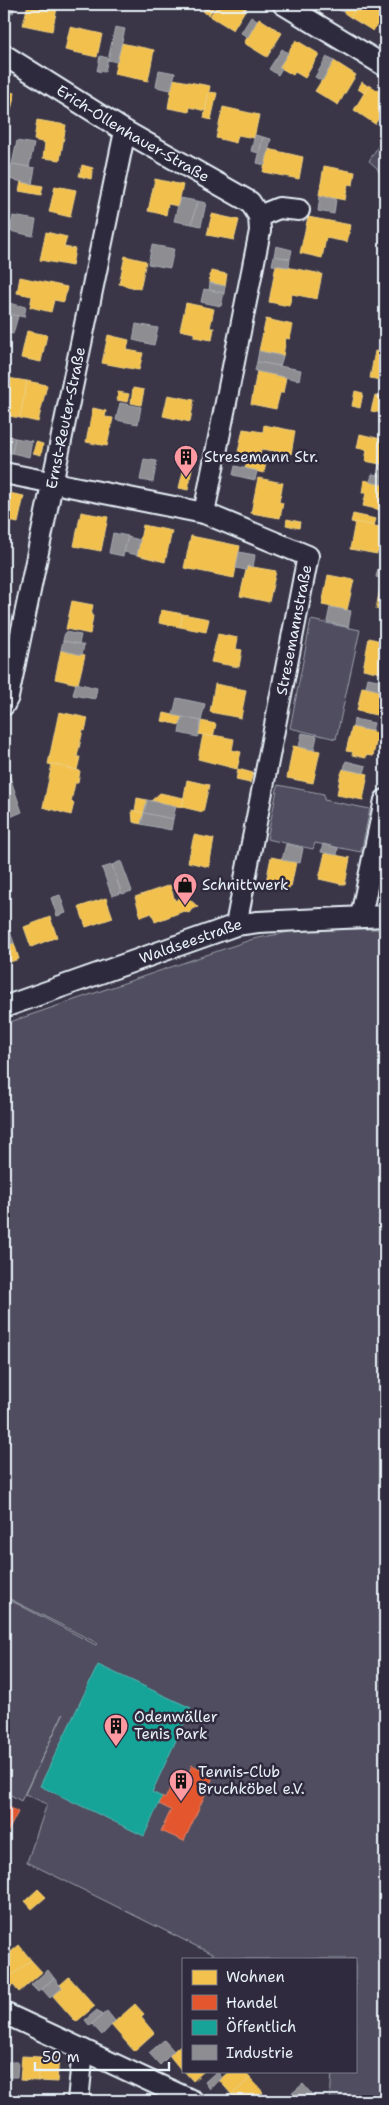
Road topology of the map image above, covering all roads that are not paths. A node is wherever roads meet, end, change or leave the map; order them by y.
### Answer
1 (283, 4) edge
2 (4, 55) edge
3 (385, 66) edge
4 (125, 131) junction
5 (299, 210) dead end
6 (259, 216) junction
7 (4, 473) edge
8 (52, 483) junction
9 (204, 513) junction
10 (4, 705) edge
11 (385, 800) edge
12 (361, 916) junction
13 (385, 916) edge
14 (236, 926) junction
15 (4, 1008) edge
16 (4, 2013) edge
17 (83, 2050) junction
18 (78, 2101) edge
19 (193, 2101) edge

1 - 3 street
2 - 4 street, Erich-Ollenhauer-Straße
4 - 6 street, Erich-Ollenhauer-Straße
4 - 8 street, Ernst-Reuter-Straße
5 - 6 street
6 - 9 street
7 - 8 street, Stresemannstraße
8 - 9 street, Stresemannstraße
8 - 10 street, Ernst-Reuter-Straße
9 - 14 street, Stresemannstraße
11 - 12 street
12 - 13 street, Waldseestraße
12 - 14 street, Waldseestraße
14 - 15 street, Waldseestraße
16 - 17 street
17 - 18 street
17 - 19 street

